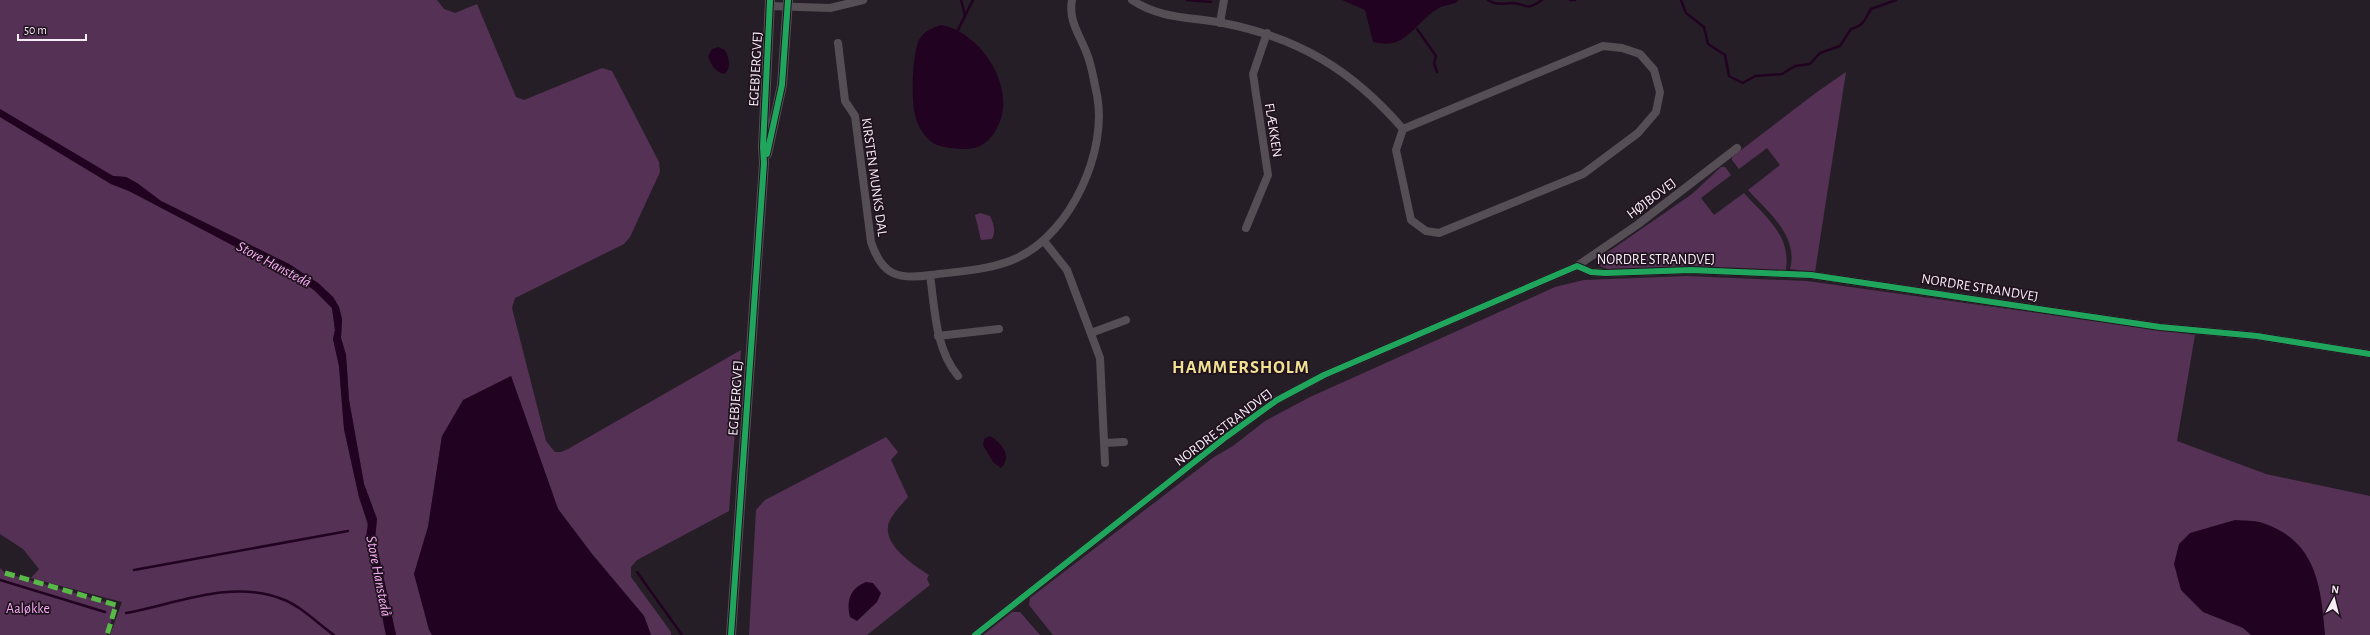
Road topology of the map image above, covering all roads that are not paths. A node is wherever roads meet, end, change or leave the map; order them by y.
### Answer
1 (779, 0) edge
2 (863, 0) edge
3 (1072, 0) edge
4 (1132, 0) edge
5 (1224, 0) edge
6 (770, 3) edge
7 (788, 3) edge
8 (1220, 23) junction
9 (1267, 34) junction
10 (838, 43) dead end
11 (1403, 129) junction
12 (1737, 148) dead end
13 (764, 163) junction
14 (1246, 228) dead end
15 (1044, 241) junction
16 (1577, 266) junction
17 (930, 275) junction
18 (1126, 320) dead end
19 (999, 329) dead end
20 (1091, 333) junction
21 (938, 336) junction
22 (2370, 354) edge
23 (958, 376) dead end
24 (1124, 442) dead end
25 (1104, 443) junction
26 (1105, 463) dead end
27 (731, 635) edge
28 (975, 635) edge

1 - 7 street
2 - 7 street
3 - 15 street, KIRSTEN MUNKS DAL
4 - 8 street
5 - 8 street
6 - 7 street
6 - 13 street, EGEBJERGVEJ
7 - 13 street, EGEBJERGVEJ
8 - 9 street
9 - 11 street
9 - 14 street, FLÆKKEN
10 - 17 street, KIRSTEN MUNKS DAL
11 - 11 street
12 - 16 street, HØJBOVEJ
13 - 27 street, EGEBJERGVEJ
15 - 17 street, KIRSTEN MUNKS DAL
15 - 20 street
16 - 22 street, NORDRE STRANDVEJ
16 - 28 street, NORDRE STRANDVEJ
17 - 21 street
18 - 20 street
19 - 21 street
20 - 25 street
21 - 23 street
24 - 25 street
25 - 26 street

